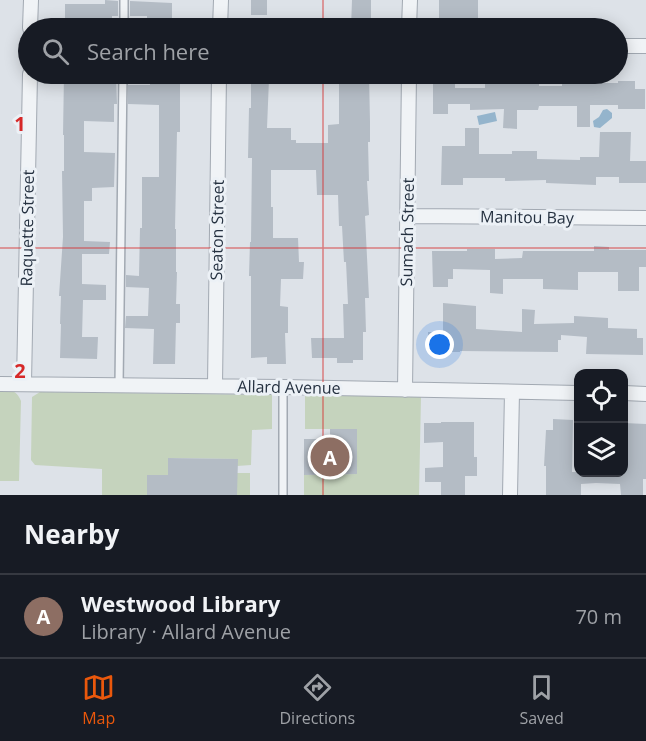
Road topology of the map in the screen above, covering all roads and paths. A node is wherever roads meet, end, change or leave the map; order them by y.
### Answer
1 (31, 0) edge
2 (124, 0) edge
3 (221, 0) edge
4 (410, 0) edge
5 (30, 18) edge
6 (124, 18) edge
7 (220, 18) edge
8 (409, 18) edge
9 (628, 46) edge
10 (646, 46) edge
11 (30, 84) edge
12 (123, 84) edge
13 (219, 84) edge
14 (409, 84) edge
15 (407, 216) junction
16 (646, 218) edge
17 (24, 383) junction
18 (0, 384) edge
19 (119, 385) junction
20 (214, 386) junction
21 (284, 387) junction
22 (405, 390) junction
23 (512, 392) junction
24 (574, 393) edge
25 (628, 393) edge
26 (646, 394) edge
27 (283, 495) edge
28 (510, 495) edge

1 - 5 street
2 - 6 lane
3 - 7 street
4 - 8 street
9 - 10 street
11 - 17 street, Raquette Street
12 - 19 lane
13 - 20 street, Seaton Street
14 - 15 street, Sumach Street
15 - 16 street, Manitou Bay
15 - 22 street, Sumach Street
17 - 18 street, Allard Avenue
17 - 19 street, Allard Avenue
19 - 20 street, Allard Avenue
20 - 21 street, Allard Avenue
21 - 22 street, Allard Avenue
21 - 27 lane
22 - 23 street, Allard Avenue
23 - 24 street, Allard Avenue
23 - 28 street
25 - 26 street

